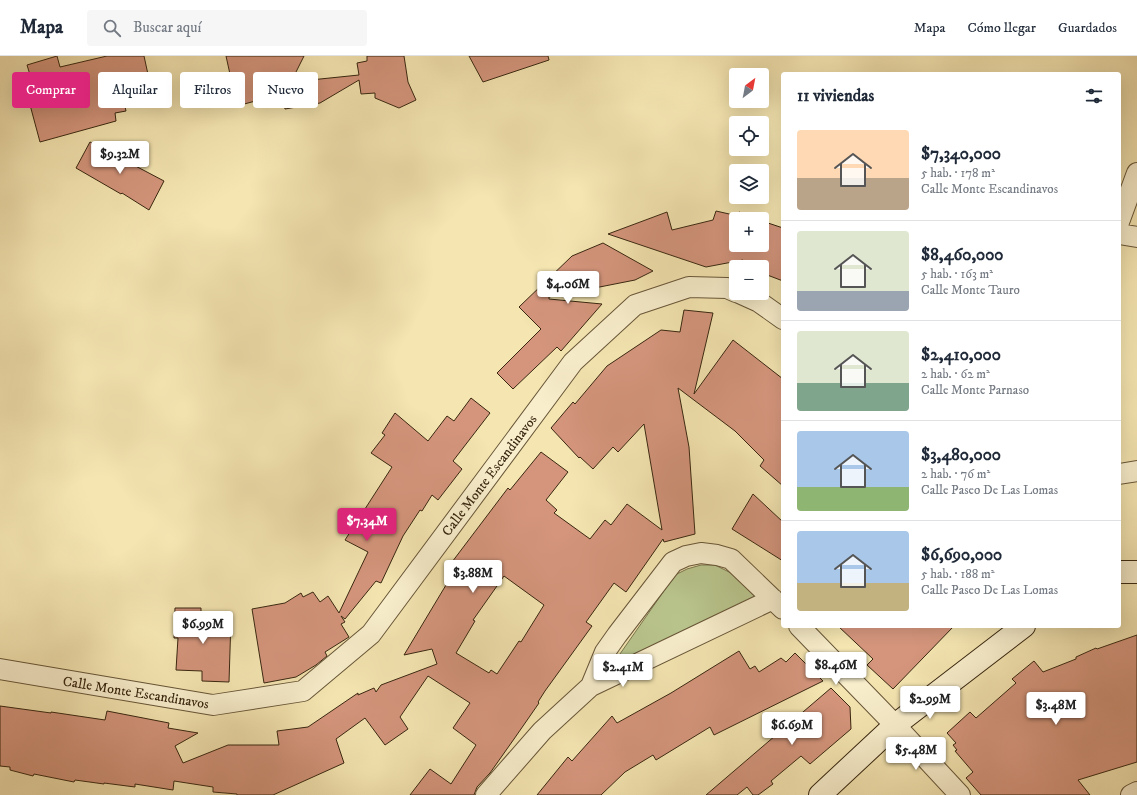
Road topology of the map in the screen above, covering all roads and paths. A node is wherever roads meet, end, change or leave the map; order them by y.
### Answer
1 (1137, 173) edge
2 (1121, 217) edge
3 (1121, 234) edge
4 (1137, 237) edge
5 (729, 289) edge
6 (755, 300) edge
7 (781, 318) edge
8 (1137, 471) edge
9 (1121, 474) edge
10 (1121, 572) edge
11 (1137, 572) edge
12 (778, 604) edge
13 (801, 628) edge
14 (1021, 628) edge
15 (0, 669) edge
16 (591, 686) junction
17 (895, 725) junction
18 (1137, 792) edge
19 (486, 795) edge
20 (820, 795) edge
21 (960, 795) edge
22 (1131, 795) edge

1 - 2 street
3 - 4 street
5 - 15 street, Calle Monte Escandinavos
6 - 7 street, Calle Monte Escandinavos
8 - 9 street
10 - 11 street
12 - 16 street
12 - 16 street
13 - 17 street
14 - 17 street
16 - 19 street
17 - 20 street
17 - 21 street
18 - 22 street

